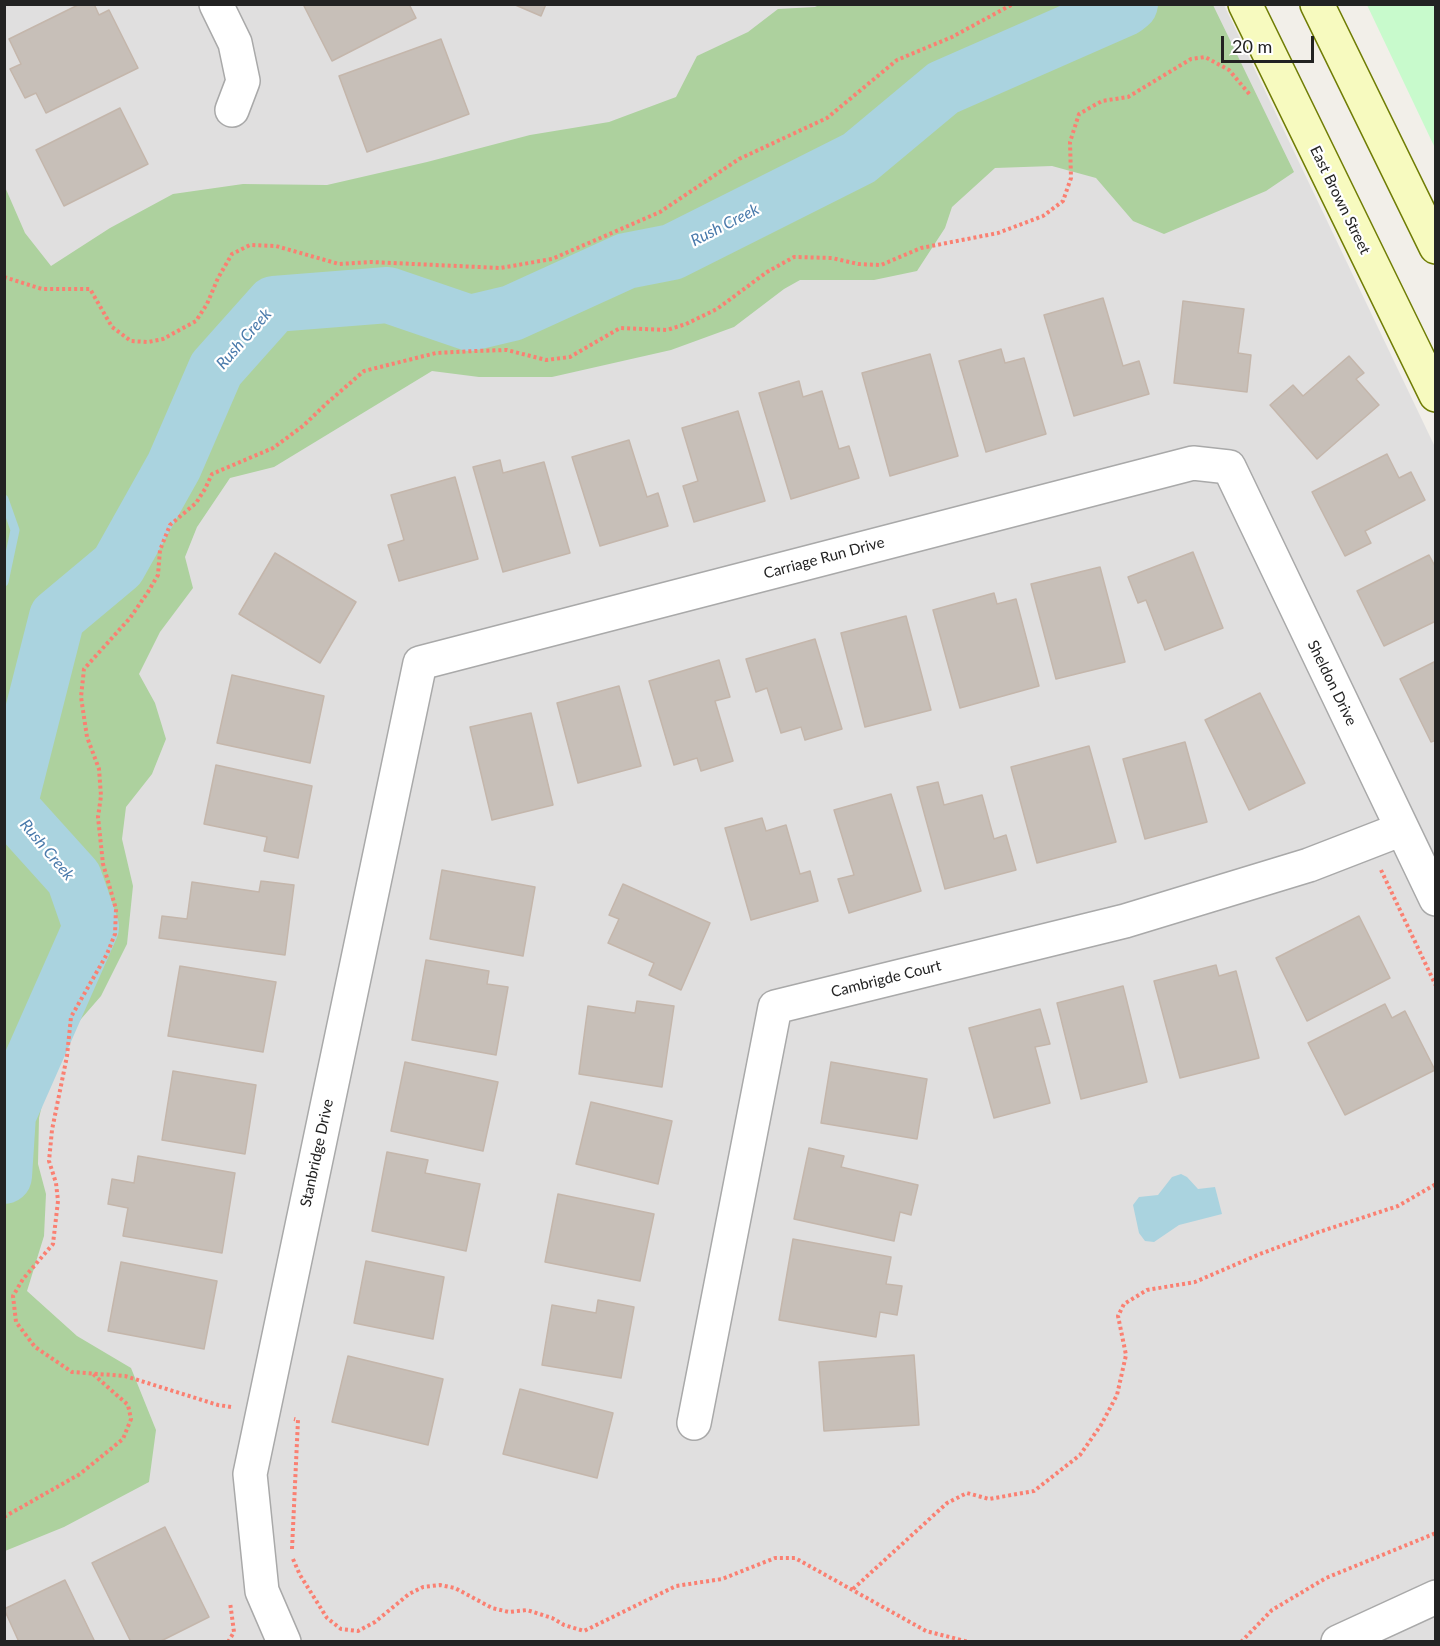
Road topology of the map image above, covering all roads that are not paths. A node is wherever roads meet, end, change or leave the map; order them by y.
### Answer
1 (216, 4) edge
2 (1245, 4) edge
3 (1317, 4) edge
4 (232, 110) dead end
5 (1436, 248) edge
6 (1436, 395) edge
7 (1229, 467) joint
8 (420, 663) joint
9 (1402, 829) junction
10 (1436, 899) edge
11 (694, 1423) dead end
12 (1436, 1598) edge
13 (284, 1641) edge
14 (1338, 1641) edge

1 - 4 street
2 - 6 main road, East Brown Street
3 - 5 main road
7 - 8 street, Carriage Run Drive
7 - 9 street, Sheldon Drive
8 - 13 street, Stanbridge Drive
9 - 10 street, Sheldon Drive
9 - 11 street, Cambrigde Court
12 - 14 street

